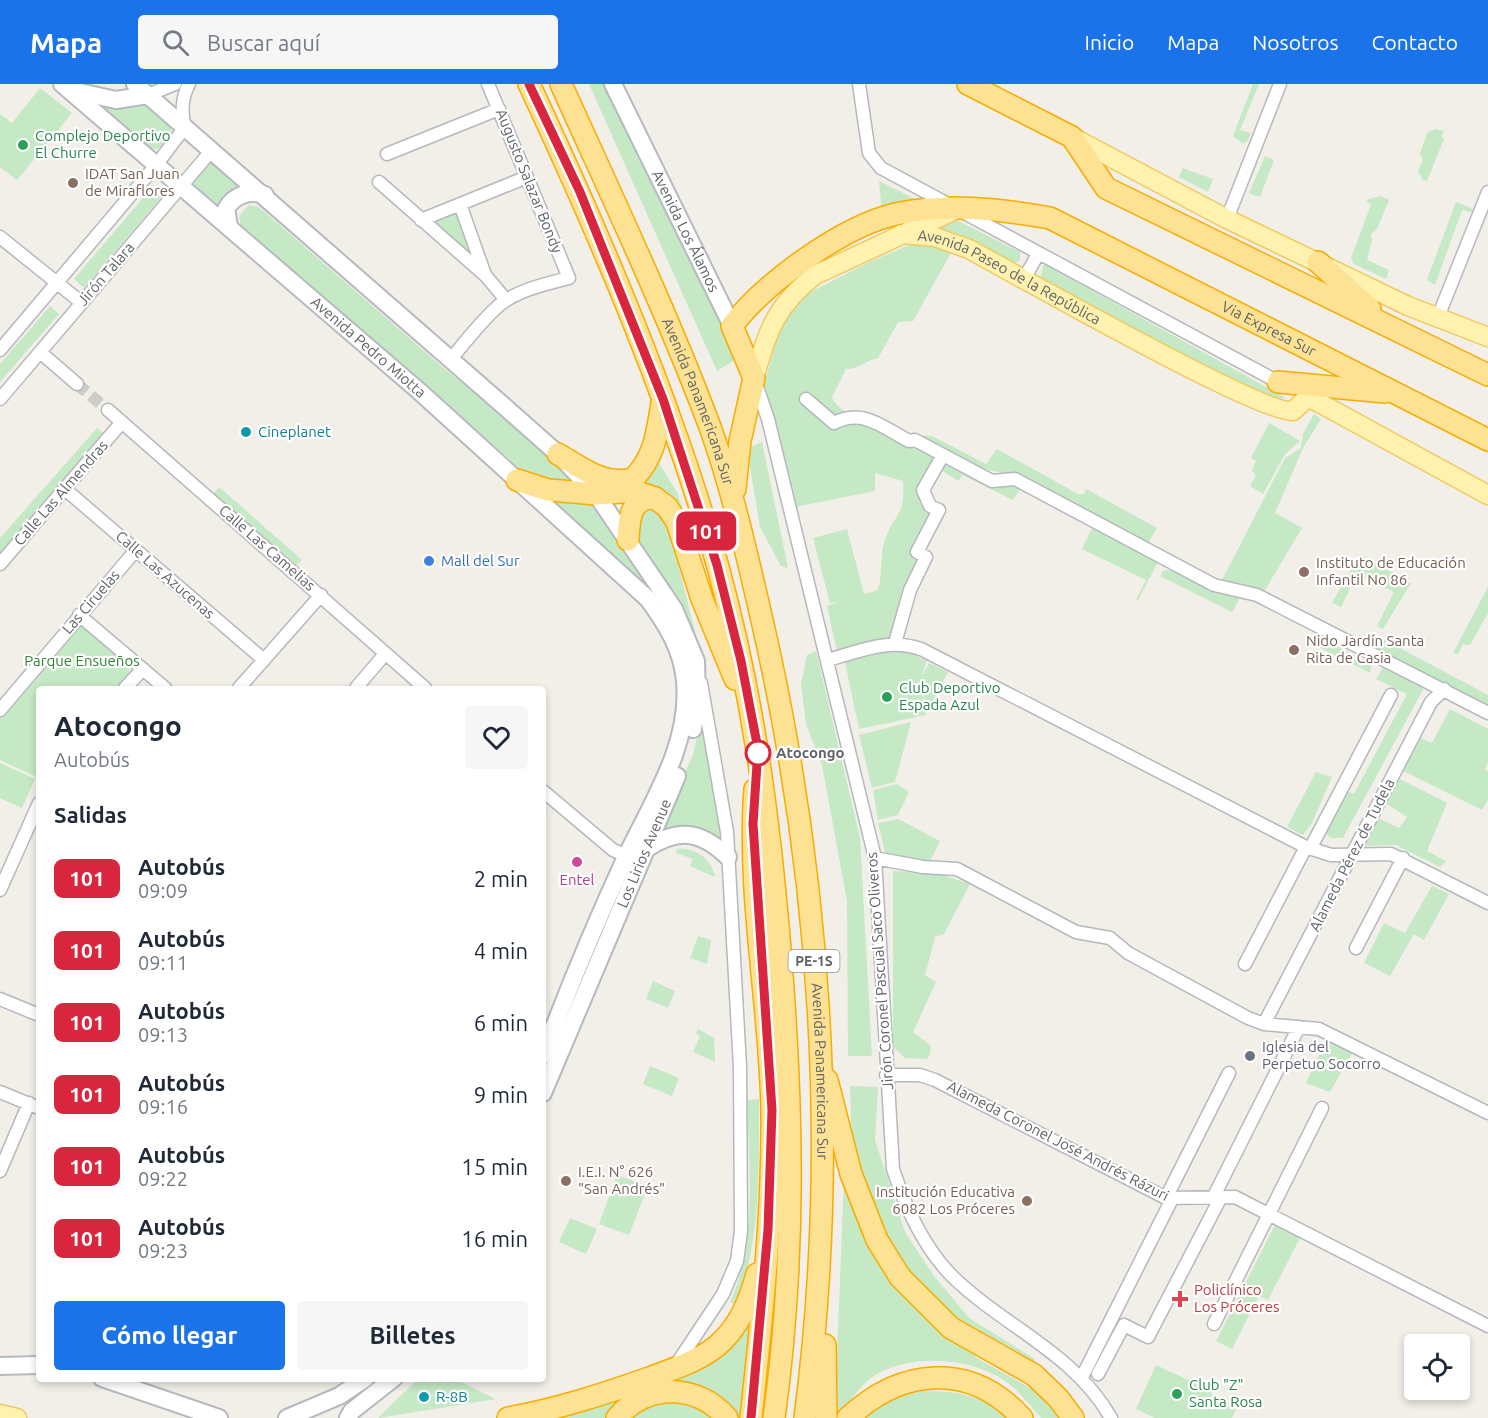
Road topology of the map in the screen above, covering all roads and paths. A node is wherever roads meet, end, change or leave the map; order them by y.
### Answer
1 (135, 84) edge
2 (175, 84) edge
3 (189, 84) edge
4 (488, 84) edge
5 (529, 84) edge
6 (561, 84) edge
7 (613, 84) edge
8 (859, 84) edge
9 (968, 84) edge
10 (1280, 84) edge
11 (65, 87) edge
12 (148, 95) junction
13 (499, 109) junction
14 (185, 127) junction
15 (1072, 137) junction
16 (212, 150) junction
17 (387, 154) dead end
18 (157, 164) junction
19 (527, 177) junction
20 (379, 182) dead end
21 (182, 186) junction
22 (1488, 192) edge
23 (265, 195) junction
24 (459, 204) junction
25 (957, 209) junction
26 (1050, 218) joint
27 (1227, 219) junction
28 (421, 220) junction
29 (229, 226) junction
30 (901, 234) junction
31 (0, 237) edge
32 (1038, 254) junction
33 (1318, 262) junction
34 (486, 276) junction
35 (1024, 279) junction
36 (56, 284) junction
37 (506, 300) junction
38 (82, 303) junction
39 (1438, 317) junction
40 (732, 326) junction
41 (1393, 329) junction
42 (1488, 337) edge
43 (0, 350) edge
44 (40, 352) junction
45 (451, 359) junction
46 (1488, 375) edge
47 (754, 378) junction
48 (1278, 382) junction
49 (77, 384) tunnel mouth
50 (1394, 393) junction
51 (1307, 398) junction
52 (0, 399) edge
53 (663, 399) junction
54 (806, 399) dead end
55 (108, 410) tunnel mouth
56 (122, 422) junction
57 (1485, 440) edge
58 (558, 454) junction
59 (942, 455) junction
60 (517, 480) junction
61 (66, 490) junction
62 (596, 494) junction
63 (1488, 495) edge
64 (655, 498) junction
65 (735, 508) junction
66 (628, 540) junction
67 (136, 550) junction
68 (0, 564) edge
69 (321, 595) junction
70 (79, 615) junction
71 (669, 615) junction
72 (895, 643) junction
73 (385, 654) junction
74 (264, 660) junction
75 (828, 660) junction
76 (696, 661) junction
77 (143, 669) junction
78 (127, 686) edge
79 (163, 686) edge
80 (240, 686) edge
81 (358, 686) edge
82 (423, 686) edge
83 (1444, 689) junction
84 (1391, 695) dead end
85 (0, 710) edge
86 (1488, 713) edge
87 (753, 720) junction
88 (758, 749) junction
89 (546, 796) edge
90 (36, 810) edge
91 (1308, 848) junction
92 (646, 849) junction
93 (1352, 855) junction
94 (627, 856) junction
95 (728, 857) junction
96 (875, 858) junction
97 (1403, 858) junction
98 (0, 890) edge
99 (1488, 903) edge
100 (1356, 948) dead end
101 (1245, 964) dead end
102 (0, 999) edge
103 (36, 1014) edge
104 (1264, 1024) junction
105 (1299, 1027) junction
106 (546, 1049) edge
107 (819, 1053) junction
108 (1229, 1073) dead end
109 (886, 1075) junction
110 (546, 1082) edge
111 (0, 1092) edge
112 (34, 1106) edge
113 (1322, 1108) dead end
114 (1488, 1113) edge
115 (0, 1171) edge
116 (1217, 1196) junction
117 (1169, 1198) junction
118 (1270, 1213) junction
119 (768, 1230) junction
120 (822, 1236) junction
121 (1214, 1324) dead end
122 (1488, 1326) edge
123 (36, 1365) edge
124 (0, 1366) edge
125 (674, 1369) junction
126 (1098, 1374) dead end
127 (1082, 1377) junction
128 (114, 1382) edge
129 (360, 1382) edge
130 (389, 1382) edge
131 (0, 1414) edge
132 (17, 1418) edge
133 (219, 1418) edge
134 (287, 1418) edge
135 (348, 1418) edge
136 (508, 1418) edge
137 (617, 1418) edge
138 (727, 1418) edge
139 (751, 1418) edge
140 (774, 1418) edge
141 (805, 1418) edge
142 (826, 1418) edge
143 (848, 1418) edge
144 (1022, 1418) edge
145 (1073, 1418) edge
146 (1111, 1418) edge

1 - 12 main road
2 - 12 street
3 - 14 street
4 - 13 street, Augusto Salazar Bondy
5 - 53 highway, Avenida Panamericana Sur / PE-1S
6 - 65 highway, Avenida Panamericana Sur / PE-1S
7 - 40 main road, Avenida Los Álamos
8 - 25 street, Avenida Paseo de la República
9 - 15 highway
10 - 27 street
11 - 12 main road
11 - 18 main road, Avenida Pedro Miotta
12 - 14 main road
13 - 17 street
13 - 19 street, Augusto Salazar Bondy
14 - 16 main road
14 - 18 street, Jirón Talara
15 - 27 main road
15 - 41 highway
16 - 21 street, Jirón Talara
16 - 23 main road
18 - 21 main road, Avenida Pedro Miotta
18 - 36 street, Jirón Talara
19 - 24 street
19 - 37 street, Augusto Salazar Bondy
20 - 28 street
21 - 29 main road, Avenida Pedro Miotta
21 - 38 street, Jirón Talara
22 - 39 street
23 - 29 main road
23 - 45 main road
24 - 28 street
24 - 34 street
25 - 26 highway, Avenida Paseo de la República
25 - 30 main road
25 - 32 street, Avenida Paseo de la República
25 - 40 highway, Avenida Paseo de la República
26 - 50 highway, Via Expresa Sur
27 - 33 main road
28 - 34 street
29 - 60 main road, Avenida Pedro Miotta
30 - 35 main road, Avenida Paseo de la República
30 - 47 main road, Avenida Paseo de la República
31 - 36 street
32 - 35 street
32 - 48 street, Avenida Paseo de la República
33 - 39 main road
33 - 41 highway
34 - 37 street
35 - 51 main road, Avenida Paseo de la República
36 - 38 street
36 - 43 street, Jirón Talara
37 - 45 street
38 - 44 street, Jirón Talara
39 - 42 main road
40 - 47 highway, Avenida Los Álamos
41 - 46 highway
44 - 49 street
44 - 52 street, Jirón Talara
45 - 58 main road
47 - 65 highway
47 - 75 street, Jirón Coronel Pascual Saco Oliveros
48 - 50 highway
48 - 51 street, Avenida Paseo de la República
50 - 57 highway, Via Expresa Sur
51 - 63 main road, Avenida Paseo de la República
53 - 58 highway
53 - 87 highway, Avenida Panamericana Sur / PE-1S
54 - 59 street
55 - 56 street, Calle Las Camelias
56 - 61 street, Calle Las Almendras
56 - 69 street, Calle Las Camelias
58 - 62 main road
59 - 72 street
59 - 83 street
60 - 62 highway
60 - 71 main road, Avenida Pedro Miotta
61 - 67 street, Calle Las Azucenas
61 - 68 street, Calle Las Almendras
62 - 64 highway
62 - 66 main road
64 - 66 highway
64 - 87 highway
65 - 107 highway, Avenida Panamericana Sur / PE-1S
66 - 71 main road
67 - 70 street, Las Ciruelas
67 - 74 street, Calle Las Azucenas
69 - 73 street, Calle Las Camelias
69 - 74 street
70 - 77 street
70 - 85 street, Las Ciruelas
71 - 76 main road, Los Lirios Avenue
71 - 94 main road, Los Lirios Avenue
72 - 75 street
72 - 91 street
73 - 81 street
73 - 82 street, Calle Las Camelias
74 - 80 street
75 - 96 street, Jirón Coronel Pascual Saco Oliveros
76 - 92 main road, Los Lirios Avenue
76 - 95 street
77 - 78 street
77 - 79 street
83 - 86 street
83 - 93 street, Alameda Pérez de Tudela
84 - 91 street
87 - 88 highway, Avenida Panamericana Sur / PE-1S
88 - 119 highway
88 - 140 highway, Avenida Panamericana Sur / PE-1S
89 - 94 street
90 - 98 street
91 - 93 street
91 - 101 street
92 - 95 main road
92 - 110 main road, Los Lirios Avenue
93 - 97 street
93 - 104 street, Alameda Pérez de Tudela
94 - 106 main road, Los Lirios Avenue
95 - 125 street
96 - 104 street
96 - 109 street, Jirón Coronel Pascual Saco Oliveros
97 - 99 street
97 - 100 street
102 - 103 street
104 - 105 street
105 - 114 street
105 - 116 street
107 - 120 highway, Avenida Panamericana Sur / PE-1S
107 - 145 highway
108 - 117 street
109 - 117 street, Alameda Coronel José Andrés Rázuri
109 - 127 street, Jirón Coronel Pascual Saco Oliveros
111 - 112 street
112 - 115 street
113 - 118 street
116 - 117 street, Alameda Coronel José Andrés Rázuri
116 - 118 street, Alameda Coronel José Andrés Rázuri
116 - 126 street
117 - 127 street
118 - 121 street
118 - 122 street, Alameda Coronel José Andrés Rázuri
119 - 125 highway
119 - 139 highway
120 - 141 highway, Avenida Panamericana Sur / PE-1S
120 - 142 highway
123 - 124 main road
125 - 136 highway
127 - 146 street, Jirón Coronel Pascual Saco Oliveros
128 - 133 main road
129 - 134 main road
130 - 135 main road
131 - 132 main road
137 - 138 highway
143 - 144 highway

